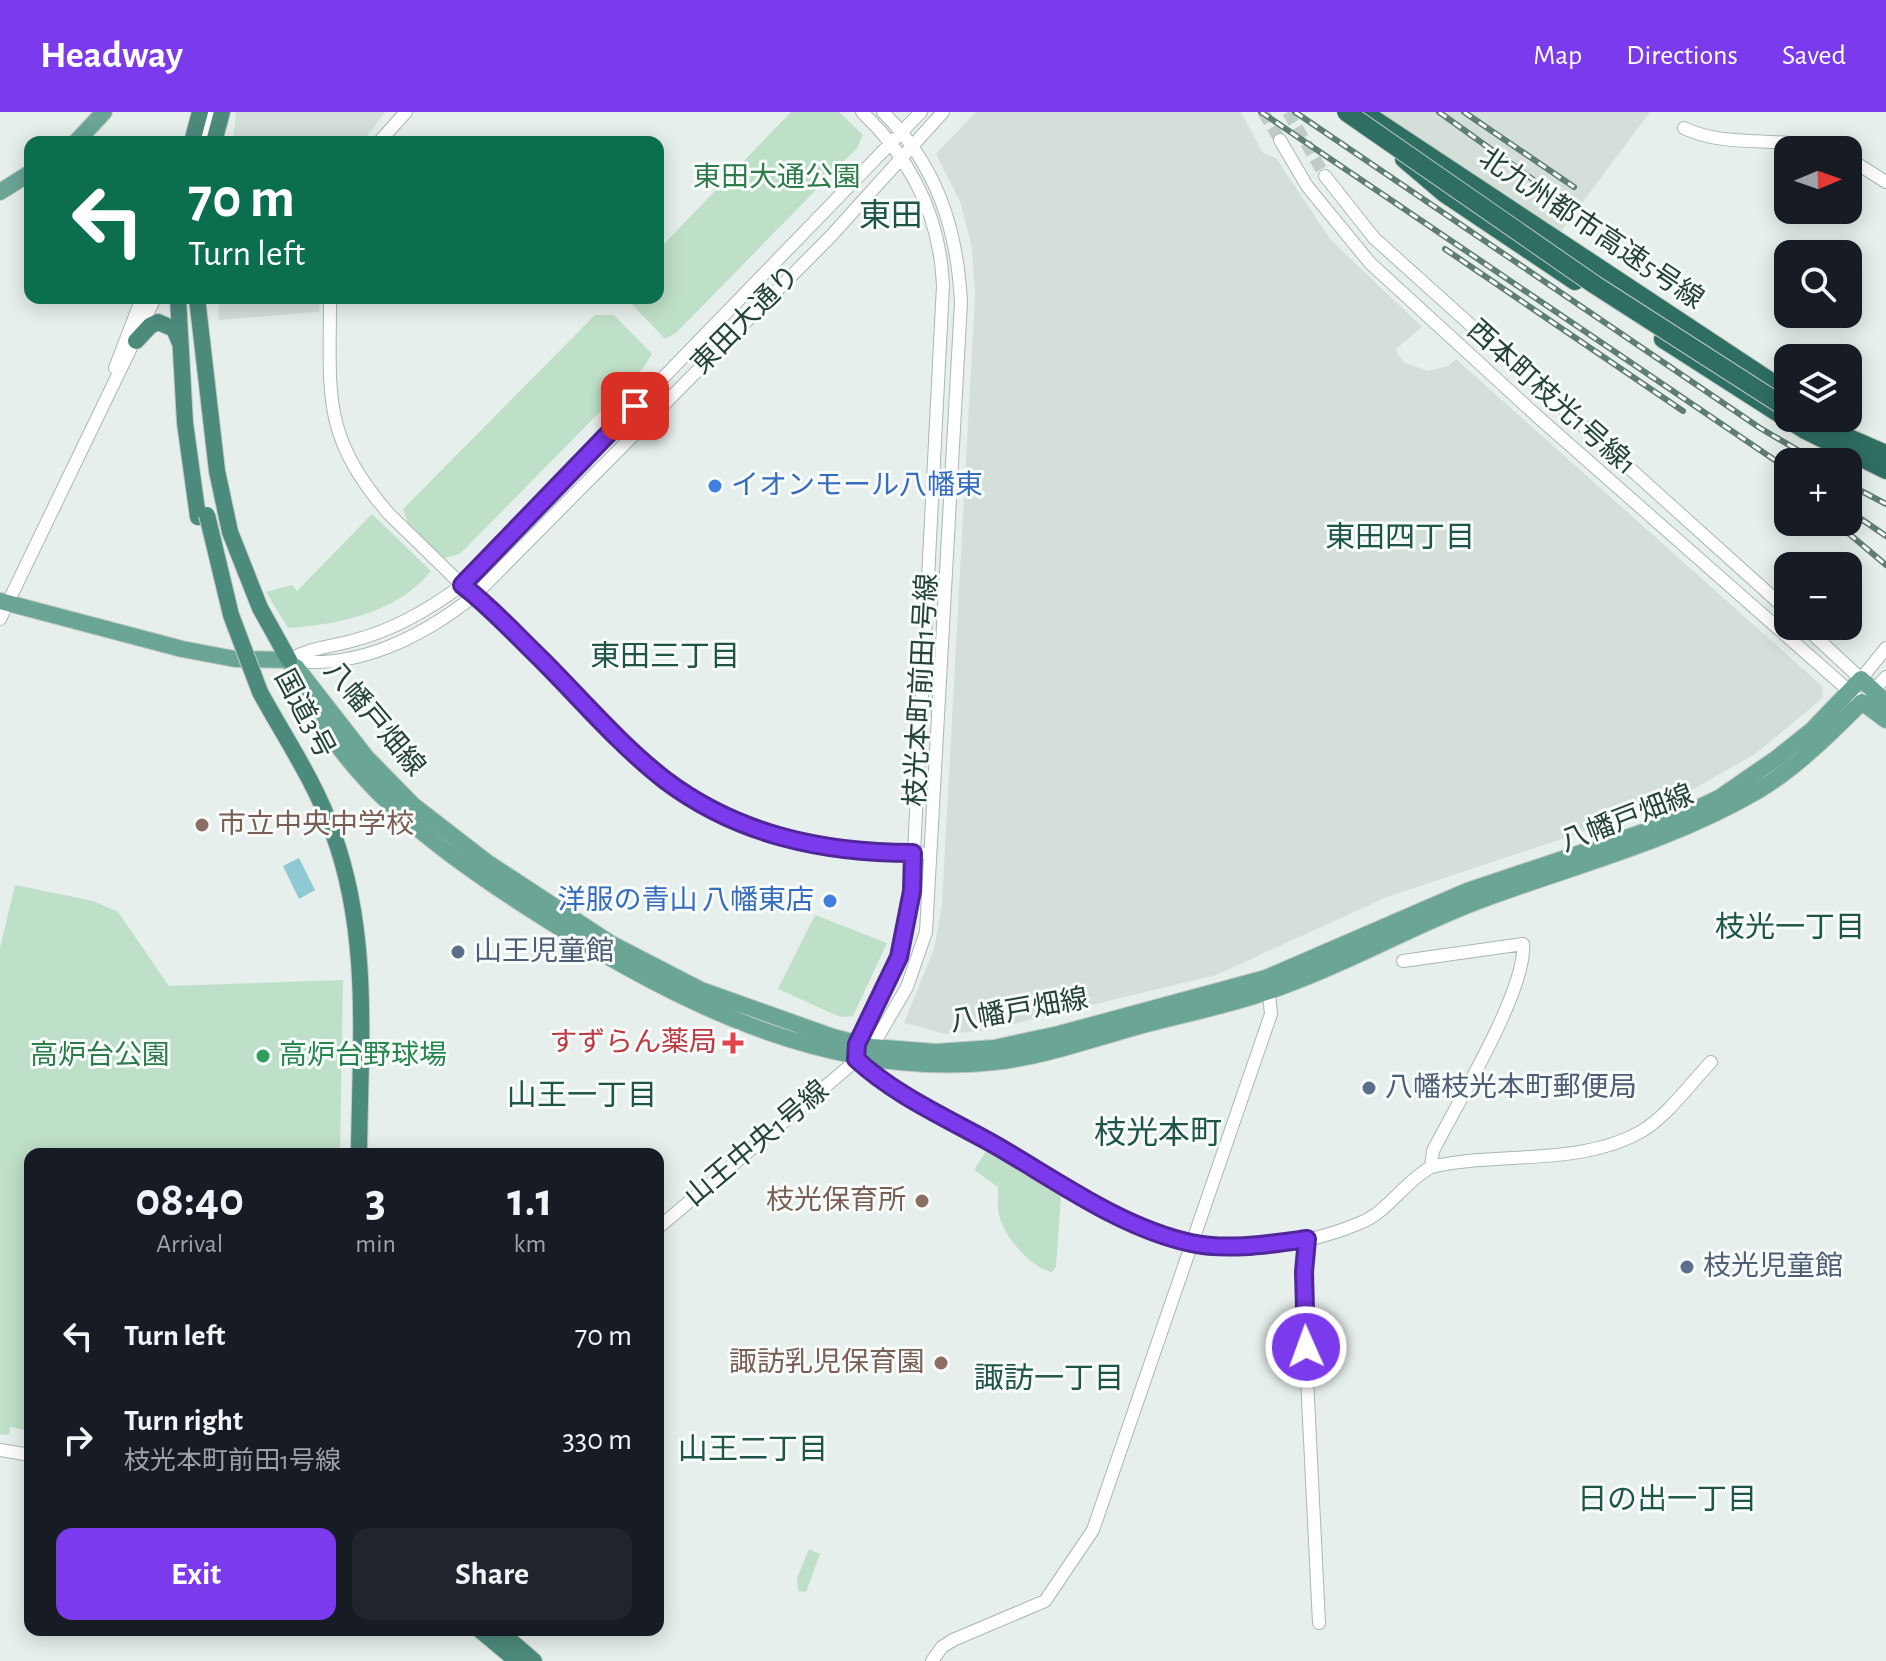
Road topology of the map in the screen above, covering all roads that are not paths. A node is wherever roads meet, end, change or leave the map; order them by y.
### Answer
1 (104, 112) edge
2 (200, 112) edge
3 (214, 112) edge
4 (222, 112) edge
5 (406, 112) edge
6 (862, 112) edge
7 (883, 112) edge
8 (921, 112) edge
9 (943, 112) edge
10 (1346, 112) edge
11 (1364, 119) edge
12 (1684, 128) dead end
13 (902, 131) junction
14 (82, 136) edge
15 (194, 136) edge
16 (208, 136) edge
17 (216, 136) edge
18 (384, 136) edge
19 (1280, 140) tunnel mouth
20 (1774, 140) edge
21 (1387, 142) junction
22 (891, 144) junction
23 (913, 144) junction
24 (900, 157) junction
25 (1862, 167) edge
26 (1325, 176) tunnel mouth
27 (24, 177) edge
28 (1886, 182) edge
29 (0, 192) edge
30 (140, 304) edge
31 (152, 304) edge
32 (178, 304) edge
33 (190, 304) edge
34 (198, 304) edge
35 (330, 304) edge
36 (136, 341) junction
37 (182, 348) junction
38 (1774, 384) edge
39 (1774, 399) edge
40 (1774, 400) edge
41 (100, 408) junction
42 (1827, 432) edge
43 (1835, 432) edge
44 (1886, 453) edge
45 (1886, 470) edge
46 (202, 516) junction
47 (462, 585) junction
48 (475, 595) junction
49 (1774, 598) edge
50 (4, 602) edge
51 (0, 619) edge
52 (1817, 640) edge
53 (1886, 648) edge
54 (289, 660) junction
55 (1886, 677) edge
56 (255, 692) junction
57 (1866, 693) edge
58 (1886, 720) edge
59 (913, 853) junction
60 (932, 853) junction
61 (1403, 961) dead end
62 (1268, 984) junction
63 (862, 1050) junction
64 (1711, 1062) dead end
65 (348, 1148) edge
66 (359, 1148) edge
67 (1431, 1167) junction
68 (664, 1223) edge
69 (1307, 1239) junction
70 (1193, 1243) junction
71 (0, 1450) edge
72 (24, 1454) edge
73 (1319, 1623) dead end
74 (487, 1636) edge
75 (505, 1636) edge
76 (517, 1661) edge
77 (534, 1661) edge
78 (932, 1661) edge

1 - 14 main road
2 - 15 highway
3 - 16 street
4 - 17 highway
5 - 18 street
6 - 22 street, 枝光本町前田1号線
7 - 13 street, 枝光本町前田1号線
8 - 13 street, 東田大通り
9 - 23 street, 東田大通り
10 - 11 highway, bridge
11 - 21 highway, bridge
11 - 38 highway, 北九州都市高速5号線
12 - 20 street
13 - 22 street, 東田大通り
13 - 23 street, 枝光本町前田1号線
19 - 57 street, 西本町枝光1号線1
21 - 39 highway, bridge
21 - 40 highway, bridge
22 - 24 street, 枝光本町前田1号線
22 - 47 street, 東田大通り
23 - 24 street, 東田大通り
23 - 60 street, 枝光本町前田1号線
24 - 48 street, 東田大通り
24 - 59 street, 枝光本町前田1号線
25 - 28 street
26 - 49 street, 西本町枝光1号線1
27 - 29 main road
30 - 41 street
31 - 36 street
32 - 37 highway, 国道3号
33 - 46 highway, 国道3号
34 - 54 highway
35 - 47 street
36 - 37 highway
36 - 41 street
37 - 46 highway, 国道3号
41 - 50 street
42 - 45 highway
43 - 44 highway
46 - 56 highway, 国道3号
47 - 48 street
47 - 54 street, 東田大通り
48 - 54 street, 東田大通り
48 - 59 street
50 - 51 street
50 - 54 main road
52 - 57 street
53 - 57 street, 八幡戸畑線
54 - 63 main road, 八幡戸畑線
55 - 57 street, 八幡戸畑線
56 - 65 highway, 国道3号
56 - 66 highway, 国道3号
57 - 58 main road
57 - 62 main road, 八幡戸畑線
59 - 60 street
59 - 63 street, 枝光本町前田1号線
60 - 63 street, 枝光本町前田1号線
61 - 67 street
62 - 63 main road, 八幡戸畑線
62 - 70 street
63 - 68 street, 山王中央1号線
63 - 70 street
64 - 67 street
67 - 69 street
69 - 70 street
69 - 73 street
70 - 78 street
71 - 72 street
74 - 76 highway
75 - 77 highway

